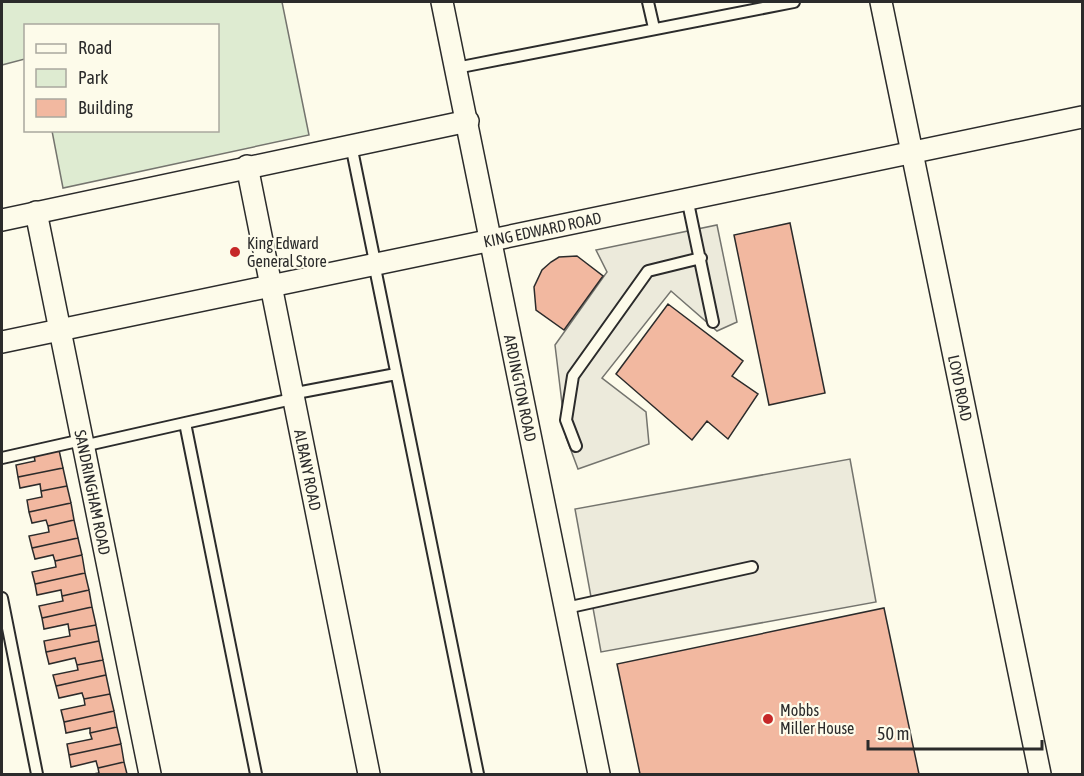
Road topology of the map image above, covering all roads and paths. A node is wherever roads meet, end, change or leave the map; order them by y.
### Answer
1 (442, 2) edge
2 (648, 2) edge
3 (794, 2) edge
4 (881, 2) edge
5 (654, 28) junction
6 (456, 68) junction
7 (1083, 117) edge
8 (468, 122) junction
9 (351, 145) junction
10 (912, 153) junction
11 (246, 166) junction
12 (687, 198) junction
13 (36, 212) junction
14 (2, 220) edge
15 (491, 239) junction
16 (701, 258) junction
17 (374, 262) junction
18 (269, 285) junction
19 (712, 322) dead end
20 (59, 330) junction
21 (2, 342) edge
22 (396, 374) junction
23 (292, 396) junction
24 (185, 423) junction
25 (82, 443) junction
26 (576, 446) dead end
27 (2, 458) edge
28 (752, 567) dead end
29 (2, 598) edge
30 (566, 608) junction
31 (37, 774) edge
32 (150, 774) edge
33 (256, 774) edge
34 (369, 774) edge
35 (478, 774) edge
36 (599, 774) edge
37 (1040, 774) edge

1 - 6 street, ARDINGTON ROAD
2 - 5 lane
3 - 5 lane
4 - 10 street, LOYD ROAD
5 - 6 lane
6 - 8 street, ARDINGTON ROAD
7 - 10 street, KING EDWARD ROAD
8 - 9 street
8 - 15 street, ARDINGTON ROAD
9 - 11 street
9 - 17 lane
10 - 12 street, KING EDWARD ROAD
10 - 37 street, LOYD ROAD
11 - 13 street
11 - 18 street, ALBANY ROAD
12 - 15 street, KING EDWARD ROAD
12 - 16 lane
13 - 14 street
13 - 20 street, SANDRINGHAM ROAD
15 - 17 street, KING EDWARD ROAD
15 - 30 street, ARDINGTON ROAD
16 - 19 lane
16 - 26 lane
17 - 18 street, KING EDWARD ROAD
17 - 22 lane
18 - 20 street, KING EDWARD ROAD
18 - 23 street, ALBANY ROAD
20 - 21 street, KING EDWARD ROAD
20 - 25 street, SANDRINGHAM ROAD
22 - 23 lane
22 - 35 lane
23 - 24 lane
23 - 34 street, ALBANY ROAD
24 - 25 lane
24 - 33 lane
25 - 27 lane
25 - 32 street, SANDRINGHAM ROAD
28 - 30 lane
29 - 31 lane
30 - 36 street, ARDINGTON ROAD

